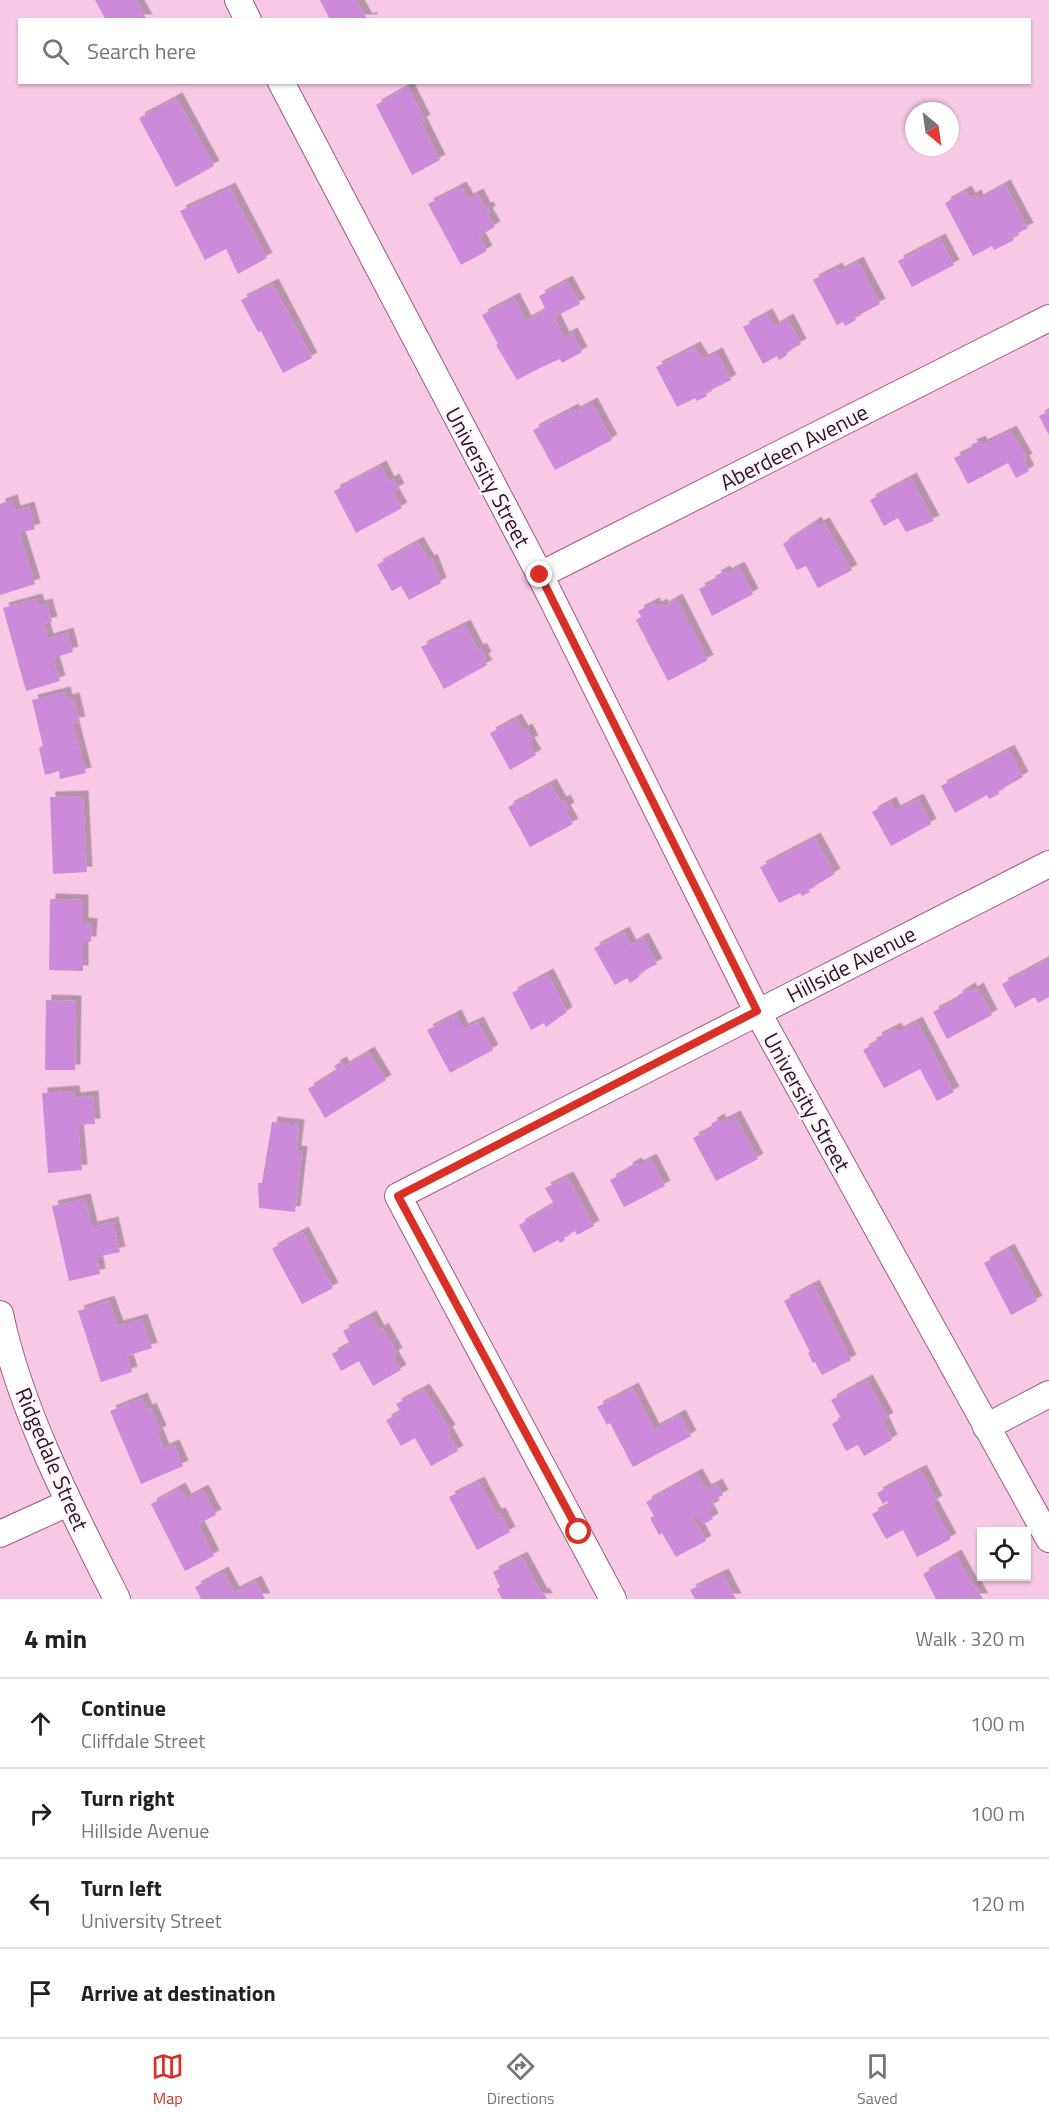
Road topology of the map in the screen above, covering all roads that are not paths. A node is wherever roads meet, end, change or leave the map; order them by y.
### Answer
1 (238, 0) edge
2 (247, 18) edge
3 (282, 84) edge
4 (1049, 318) edge
5 (540, 575) junction
6 (1049, 864) edge
7 (757, 1011) junction
8 (0, 1314) edge
9 (1049, 1394) edge
10 (986, 1427) junction
11 (68, 1503) junction
12 (0, 1534) edge
13 (1049, 1539) edge
14 (117, 1599) edge
15 (613, 1599) edge

1 - 2 street
3 - 5 street, University Street
4 - 5 street, Aberdeen Avenue
5 - 7 street, University Street
6 - 7 street, Hillside Avenue
7 - 10 street, University Street
7 - 15 street, Hillside Avenue
8 - 11 street, Ridgedale Street
9 - 10 street
10 - 13 street, University Street
11 - 12 street
11 - 14 street, Ridgedale Street

